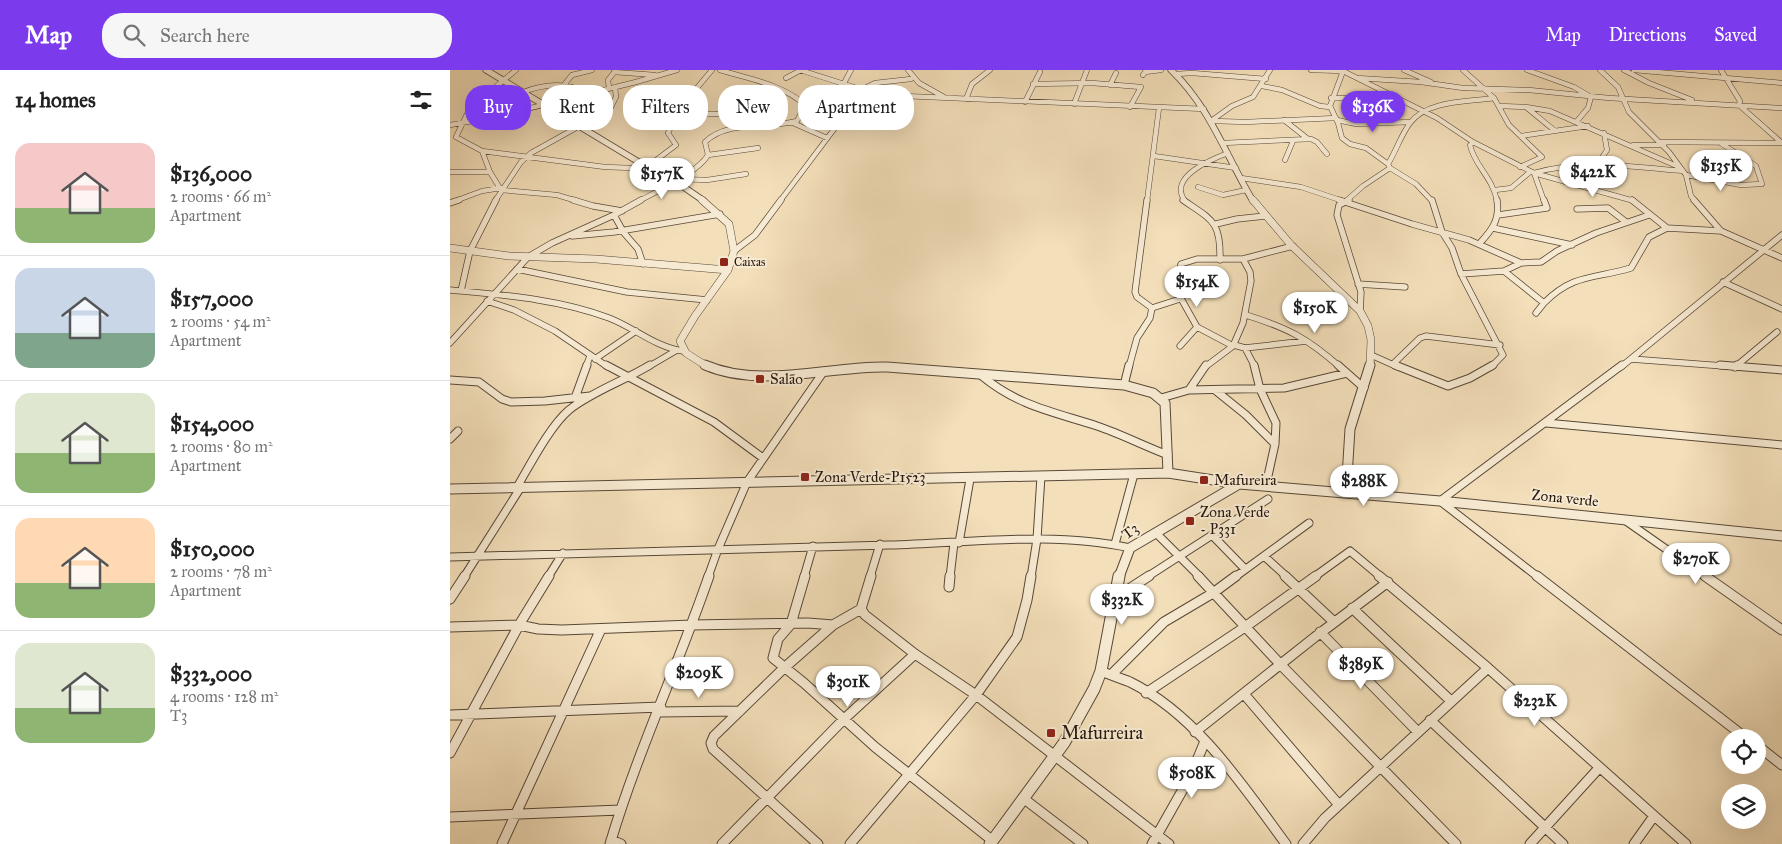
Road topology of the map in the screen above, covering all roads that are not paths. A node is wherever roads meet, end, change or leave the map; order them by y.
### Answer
1 (486, 70) edge
2 (516, 70) edge
3 (592, 70) edge
4 (677, 70) edge
5 (712, 70) edge
6 (720, 70) edge
7 (801, 70) edge
8 (852, 70) edge
9 (908, 70) edge
10 (990, 70) edge
11 (1087, 70) edge
12 (1161, 70) edge
13 (1270, 70) edge
14 (1311, 70) edge
15 (1404, 70) edge
16 (1463, 70) edge
17 (1527, 70) edge
18 (1600, 70) edge
19 (1624, 70) edge
20 (1634, 70) edge
21 (1721, 70) edge
22 (615, 71) edge
23 (1172, 71) edge
24 (1341, 71) edge
25 (1040, 72) dead end
26 (1116, 73) dead end
27 (1143, 75) dead end
28 (661, 76) junction
29 (786, 78) dead end
30 (911, 78) junction
31 (1357, 78) junction
32 (1266, 79) junction
33 (1727, 79) junction
34 (505, 82) junction
35 (1083, 83) junction
36 (1432, 83) junction
37 (1782, 83) edge
38 (1033, 84) junction
39 (509, 85) edge
40 (545, 85) edge
41 (564, 85) joint
42 (609, 85) edge
43 (699, 85) edge
44 (764, 85) edge
45 (843, 85) joint
46 (869, 85) edge
47 (1110, 85) junction
48 (1262, 86) junction
49 (616, 87) junction
50 (613, 88) edge
51 (1483, 88) junction
52 (914, 96) edge
53 (1591, 97) junction
54 (947, 98) junction
55 (1331, 98) junction
56 (1494, 98) junction
57 (531, 99) edge
58 (966, 99) junction
59 (1400, 99) junction
60 (1623, 99) junction
61 (1025, 102) junction
62 (1697, 102) junction
63 (613, 103) edge
64 (540, 104) joint
65 (1074, 104) junction
66 (1739, 105) junction
67 (1499, 106) junction
68 (1130, 107) junction
69 (1526, 107) junction
70 (1159, 108) junction
71 (1330, 108) junction
72 (1782, 108) edge
73 (1204, 109) junction
74 (1424, 112) junction
75 (798, 119) edge
76 (1336, 119) junction
77 (1284, 120) junction
78 (1212, 121) junction
79 (1577, 121) junction
80 (1411, 122) junction
81 (793, 123) junction
82 (462, 124) junction
83 (450, 125) edge
84 (1588, 126) junction
85 (574, 130) edge
86 (588, 130) edge
87 (669, 130) edge
88 (833, 130) edge
89 (1554, 130) junction
90 (1604, 133) junction
91 (1521, 136) junction
92 (456, 137) junction
93 (827, 138) junction
94 (1308, 139) junction
95 (450, 140) edge
96 (1293, 141) junction
97 (1473, 142) junction
98 (1782, 143) edge
99 (1223, 144) junction
100 (1631, 144) junction
101 (1663, 144) junction
102 (1722, 144) junction
103 (758, 148) dead end
104 (482, 151) junction
105 (1228, 153) junction
106 (1327, 154) dead end
107 (708, 155) junction
108 (526, 156) junction
109 (1154, 156) junction
110 (1603, 156) dead end
111 (1285, 160) dead end
112 (1205, 164) junction
113 (646, 166) junction
114 (1389, 166) junction
115 (1520, 167) junction
116 (1236, 168) junction
117 (1683, 171) junction
118 (450, 172) edge
119 (490, 172) junction
120 (1532, 173) junction
121 (746, 174) dead end
122 (1240, 178) junction
123 (677, 180) junction
124 (1198, 187) dead end
125 (501, 189) junction
126 (1246, 190) junction
127 (1495, 190) junction
128 (1345, 202) junction
129 (450, 203) edge
130 (1577, 209) dead end
131 (622, 211) junction
132 (720, 214) junction
133 (614, 215) junction
134 (1498, 215) junction
135 (1649, 215) junction
136 (1265, 216) junction
137 (1626, 222) junction
138 (1216, 224) junction
139 (1493, 228) junction
140 (1667, 228) junction
141 (623, 230) junction
142 (1721, 231) junction
143 (1442, 232) junction
144 (1782, 235) edge
145 (566, 236) junction
146 (1479, 244) junction
147 (1572, 245) junction
148 (1293, 246) junction
149 (450, 248) edge
150 (1762, 250) junction
151 (470, 251) junction
152 (734, 251) junction
153 (528, 257) junction
154 (1782, 258) edge
155 (1243, 259) junction
156 (1220, 260) junction
157 (1521, 263) junction
158 (643, 264) junction
159 (517, 269) junction
160 (728, 270) junction
161 (1504, 272) junction
162 (1460, 274) junction
163 (1724, 282) junction
164 (1358, 284) junction
165 (1405, 286) dead end
166 (450, 290) edge
167 (461, 291) junction
168 (494, 294) junction
169 (1180, 299) junction
170 (707, 300) junction
171 (487, 301) junction
172 (1544, 302) junction
173 (1152, 308) junction
174 (1782, 309) edge
175 (1360, 311) junction
176 (1536, 313) dead end
177 (1246, 314) junction
178 (1197, 327) junction
179 (636, 331) junction
180 (1777, 332) dead end
181 (452, 339) edge
182 (1306, 341) junction
183 (1233, 345) junction
184 (1500, 345) junction
185 (1180, 346) dead end
186 (1244, 348) junction
187 (680, 350) junction
188 (1372, 355) junction
189 (593, 358) junction
190 (1630, 359) junction
191 (1393, 364) junction
192 (1735, 367) junction
193 (1782, 370) edge
194 (824, 371) junction
195 (1347, 373) junction
196 (982, 376) junction
197 (629, 378) junction
198 (450, 380) edge
199 (1124, 385) junction
200 (1364, 388) junction
201 (1260, 389) junction
202 (1189, 390) junction
203 (1215, 390) junction
204 (591, 396) junction
205 (575, 398) junction
206 (1161, 398) junction
207 (1546, 423) junction
208 (458, 431) dead end
209 (450, 439) edge
210 (1275, 444) junction
211 (1782, 445) edge
212 (1168, 455) junction
213 (763, 458) junction
214 (1168, 473) junction
215 (1134, 474) junction
216 (1041, 476) junction
217 (970, 479) junction
218 (746, 482) junction
219 (1239, 484) junction
220 (1266, 485) junction
221 (519, 487) junction
222 (450, 489) edge
223 (1346, 493) junction
224 (1268, 499) dead end
225 (1440, 501) junction
226 (1624, 519) junction
227 (1309, 522) dead end
228 (1156, 532) junction
229 (1212, 536) junction
230 (1782, 536) edge
231 (1037, 539) junction
232 (957, 543) junction
233 (880, 544) junction
234 (1115, 544) junction
235 (813, 546) junction
236 (1130, 548) junction
237 (718, 549) junction
238 (563, 553) junction
239 (476, 556) junction
240 (1180, 556) junction
241 (1264, 556) junction
242 (450, 557) edge
243 (1245, 569) junction
244 (1388, 582) junction
245 (949, 588) dead end
246 (1298, 588) junction
247 (1212, 593) junction
248 (1114, 598) junction
249 (450, 599) edge
250 (1352, 608) junction
251 (861, 609) junction
252 (1333, 621) junction
253 (791, 624) junction
254 (519, 625) junction
255 (692, 625) junction
256 (833, 625) junction
257 (450, 626) edge
258 (1245, 627) junction
259 (601, 629) junction
260 (1782, 630) edge
261 (1320, 632) junction
262 (914, 654) junction
263 (1281, 665) junction
264 (784, 668) junction
265 (1488, 668) junction
266 (1101, 671) junction
267 (1112, 674) junction
268 (1146, 693) junction
269 (1244, 694) junction
270 (976, 695) junction
271 (1451, 701) junction
272 (660, 709) junction
273 (740, 711) junction
274 (561, 712) junction
275 (450, 715) edge
276 (472, 715) junction
277 (843, 720) junction
278 (1430, 720) junction
279 (1734, 729) edge
280 (1195, 732) junction
281 (1418, 732) junction
282 (1205, 741) junction
283 (1766, 752) edge
284 (450, 753) edge
285 (1053, 756) junction
286 (1782, 765) edge
287 (1380, 767) junction
288 (1599, 768) junction
289 (908, 776) junction
290 (768, 797) junction
291 (1023, 798) junction
292 (1339, 805) junction
293 (620, 810) junction
294 (516, 815) junction
295 (1654, 816) junction
296 (450, 817) edge
297 (1544, 827) junction
298 (1155, 840) edge
299 (611, 842) edge
300 (991, 843) edge
301 (502, 844) edge
302 (622, 844) edge
303 (722, 844) edge
304 (818, 844) edge
305 (850, 844) edge
306 (1083, 844) edge
307 (1169, 844) edge
308 (1286, 844) edge
309 (1303, 844) edge
310 (1456, 844) edge
311 (1530, 844) edge
312 (1563, 844) edge
313 (1634, 844) edge
314 (1686, 844) edge

1 - 34 street
2 - 34 street
3 - 41 street
4 - 28 street
5 - 43 street
6 - 44 street
7 - 29 street
7 - 45 street
8 - 45 street
9 - 30 street
10 - 58 street
11 - 35 street
12 - 27 street
13 - 32 street
14 - 24 street
15 - 36 street
16 - 51 street
17 - 53 street
18 - 60 street
19 - 62 street
20 - 33 street
21 - 33 street
22 - 28 street
22 - 42 street
23 - 32 street
23 - 73 street
24 - 31 street
24 - 55 street
25 - 38 street
26 - 47 street
28 - 49 street
30 - 46 street
30 - 54 street
31 - 36 street
31 - 59 street
32 - 48 street
33 - 37 street
33 - 66 street
34 - 39 street
34 - 82 street
35 - 38 street
35 - 47 street
35 - 65 street
36 - 51 street
38 - 61 street
40 - 41 street
47 - 68 street
48 - 71 street
48 - 78 street
49 - 50 street
49 - 63 street
51 - 53 street
51 - 56 street
52 - 54 street
53 - 60 street
53 - 79 street
54 - 58 street
55 - 59 street
55 - 71 street
56 - 67 street
56 - 74 street
57 - 64 street
58 - 61 street
59 - 74 street
60 - 62 street
60 - 101 street
61 - 65 street
62 - 66 street
64 - 82 street
65 - 68 street
66 - 72 street
66 - 98 street
67 - 69 street
67 - 91 street
68 - 70 street
69 - 79 street
69 - 89 street
70 - 73 street
70 - 109 street
71 - 76 street
73 - 78 street
74 - 80 street
74 - 97 street
75 - 81 street
76 - 77 street
76 - 80 street
76 - 114 street
77 - 78 street
77 - 94 street
78 - 99 street
79 - 84 street
80 - 114 street
81 - 93 street
81 - 107 street
82 - 83 street
82 - 92 street
84 - 89 street
84 - 90 street
85 - 108 street
86 - 113 street
87 - 113 street
88 - 93 street
89 - 91 street
90 - 100 street
90 - 110 street
91 - 115 street
92 - 95 street
92 - 104 street
93 - 152 street
94 - 96 street
94 - 106 street
96 - 99 street
96 - 111 street
97 - 115 street
97 - 127 street
98 - 102 street
99 - 105 street
100 - 101 street
100 - 117 street
101 - 102 street
101 - 117 street
102 - 117 street
103 - 107 street
104 - 108 street
104 - 119 street
105 - 112 street
105 - 116 street
107 - 123 street
108 - 113 street
108 - 125 street
109 - 112 street
109 - 173 street
112 - 116 street
112 - 138 street
113 - 123 street
114 - 128 street
114 - 143 street
115 - 120 street
116 - 122 street
117 - 120 street
117 - 142 street
118 - 119 street
119 - 125 street
120 - 127 street
120 - 134 street
120 - 135 street
121 - 123 street
122 - 126 street
122 - 128 street
123 - 131 street
123 - 132 street
124 - 126 street
125 - 129 street
125 - 131 street
125 - 151 street
126 - 136 street
127 - 134 street
128 - 143 street
128 - 164 street
130 - 137 street
131 - 133 street
132 - 141 street
132 - 152 street
133 - 141 street
133 - 145 street
134 - 139 street
135 - 137 street
135 - 140 street
136 - 138 street
136 - 148 street
137 - 147 street
138 - 156 street
139 - 146 street
139 - 147 street
140 - 142 street
140 - 172 street
141 - 145 street
141 - 158 street
142 - 150 street
143 - 146 street
143 - 162 street
144 - 150 street
145 - 153 street
146 - 157 street
147 - 157 street
148 - 155 street
148 - 175 street
149 - 151 street
150 - 154 street
150 - 163 street
151 - 153 street
151 - 167 street
152 - 160 street
153 - 158 street
153 - 159 street
155 - 156 street
155 - 177 street
156 - 169 street
157 - 161 street
158 - 160 street
159 - 168 street
159 - 170 street
160 - 170 street
161 - 162 street
161 - 172 street
162 - 184 street
163 - 174 street
163 - 190 street
164 - 165 street
164 - 175 street
166 - 167 street
167 - 168 street
168 - 171 street
168 - 179 street
169 - 173 street
169 - 178 street
170 - 187 street
171 - 181 street
171 - 189 street
172 - 176 street
173 - 199 street
175 - 188 street
177 - 182 street
177 - 183 street
178 - 183 street
178 - 185 street
179 - 187 street
179 - 189 street
180 - 192 street
182 - 186 street
182 - 195 street
183 - 186 street
183 - 202 street
184 - 191 street
184 - 191 street
186 - 201 street
187 - 194 street
187 - 197 street
188 - 191 street
188 - 200 street
189 - 197 street
189 - 205 street
190 - 192 street
190 - 207 street
192 - 193 street
194 - 196 street
194 - 213 street
195 - 200 street
195 - 201 street
196 - 199 street
196 - 212 street
197 - 204 street
197 - 213 street
198 - 205 street
199 - 206 street
200 - 223 street
201 - 203 street
201 - 210 street
202 - 203 street
202 - 206 street
203 - 210 street
204 - 205 street
204 - 221 street
206 - 212 street
207 - 211 street
207 - 225 street
208 - 209 street
210 - 220 street
212 - 214 street
213 - 218 street
214 - 215 street
214 - 219 street
215 - 216 street
215 - 234 street
216 - 217 street
216 - 231 street
217 - 218 street
217 - 232 street
218 - 221 street
218 - 237 street
219 - 220 street
219 - 228 street, T3
220 - 223 street
221 - 222 street
221 - 239 street
223 - 225 street, Zona verde
224 - 229 street
225 - 226 street, Zona verde
225 - 279 street
226 - 230 street, Zona verde
226 - 260 street
227 - 241 street
228 - 236 street, T3
228 - 240 street
229 - 240 street
229 - 243 street
231 - 232 street
231 - 234 street
231 - 270 street
232 - 233 street
232 - 245 street
233 - 235 street
233 - 251 street
234 - 236 street
235 - 237 street
235 - 253 street
236 - 248 street, T3
237 - 238 street
237 - 255 street
238 - 239 street
238 - 254 street
239 - 242 street
239 - 249 street
240 - 247 street
240 - 248 street
241 - 243 street
241 - 246 street
243 - 247 street
244 - 246 street
244 - 250 street
244 - 265 street
246 - 252 street
246 - 258 street
247 - 258 street
247 - 267 street
248 - 266 street, T3
250 - 252 street
250 - 271 street
251 - 256 street
251 - 262 street
252 - 261 street
253 - 255 street
253 - 256 street
253 - 264 street
254 - 257 street
254 - 259 street
254 - 276 street
255 - 259 street
255 - 272 street
256 - 264 street
258 - 263 street
258 - 268 street
259 - 274 street
261 - 263 street
261 - 281 street
262 - 270 street
262 - 277 street
263 - 269 street
263 - 287 street
264 - 273 street
264 - 277 street
265 - 271 street
265 - 288 street
266 - 267 street
266 - 285 street, T3
267 - 268 street
268 - 280 street
269 - 280 street
269 - 292 street
270 - 285 street
270 - 289 street
271 - 278 street
272 - 273 street
272 - 274 street
272 - 293 street
273 - 290 street
274 - 276 street
274 - 294 street
275 - 276 street
276 - 284 street
277 - 289 street
277 - 290 street
278 - 281 street
278 - 297 street
280 - 282 street
281 - 287 street
282 - 298 street
282 - 308 street
283 - 286 street
285 - 291 street, T3
285 - 298 street
287 - 292 street
287 - 310 street
288 - 295 street
288 - 297 street
289 - 300 street
289 - 305 street
290 - 303 street
290 - 304 street
291 - 300 street, T3
291 - 306 street
292 - 309 street
293 - 294 street
293 - 299 street
294 - 296 street
294 - 301 street
295 - 313 street
295 - 314 street
297 - 311 street
297 - 312 street
298 - 307 street
299 - 302 street

